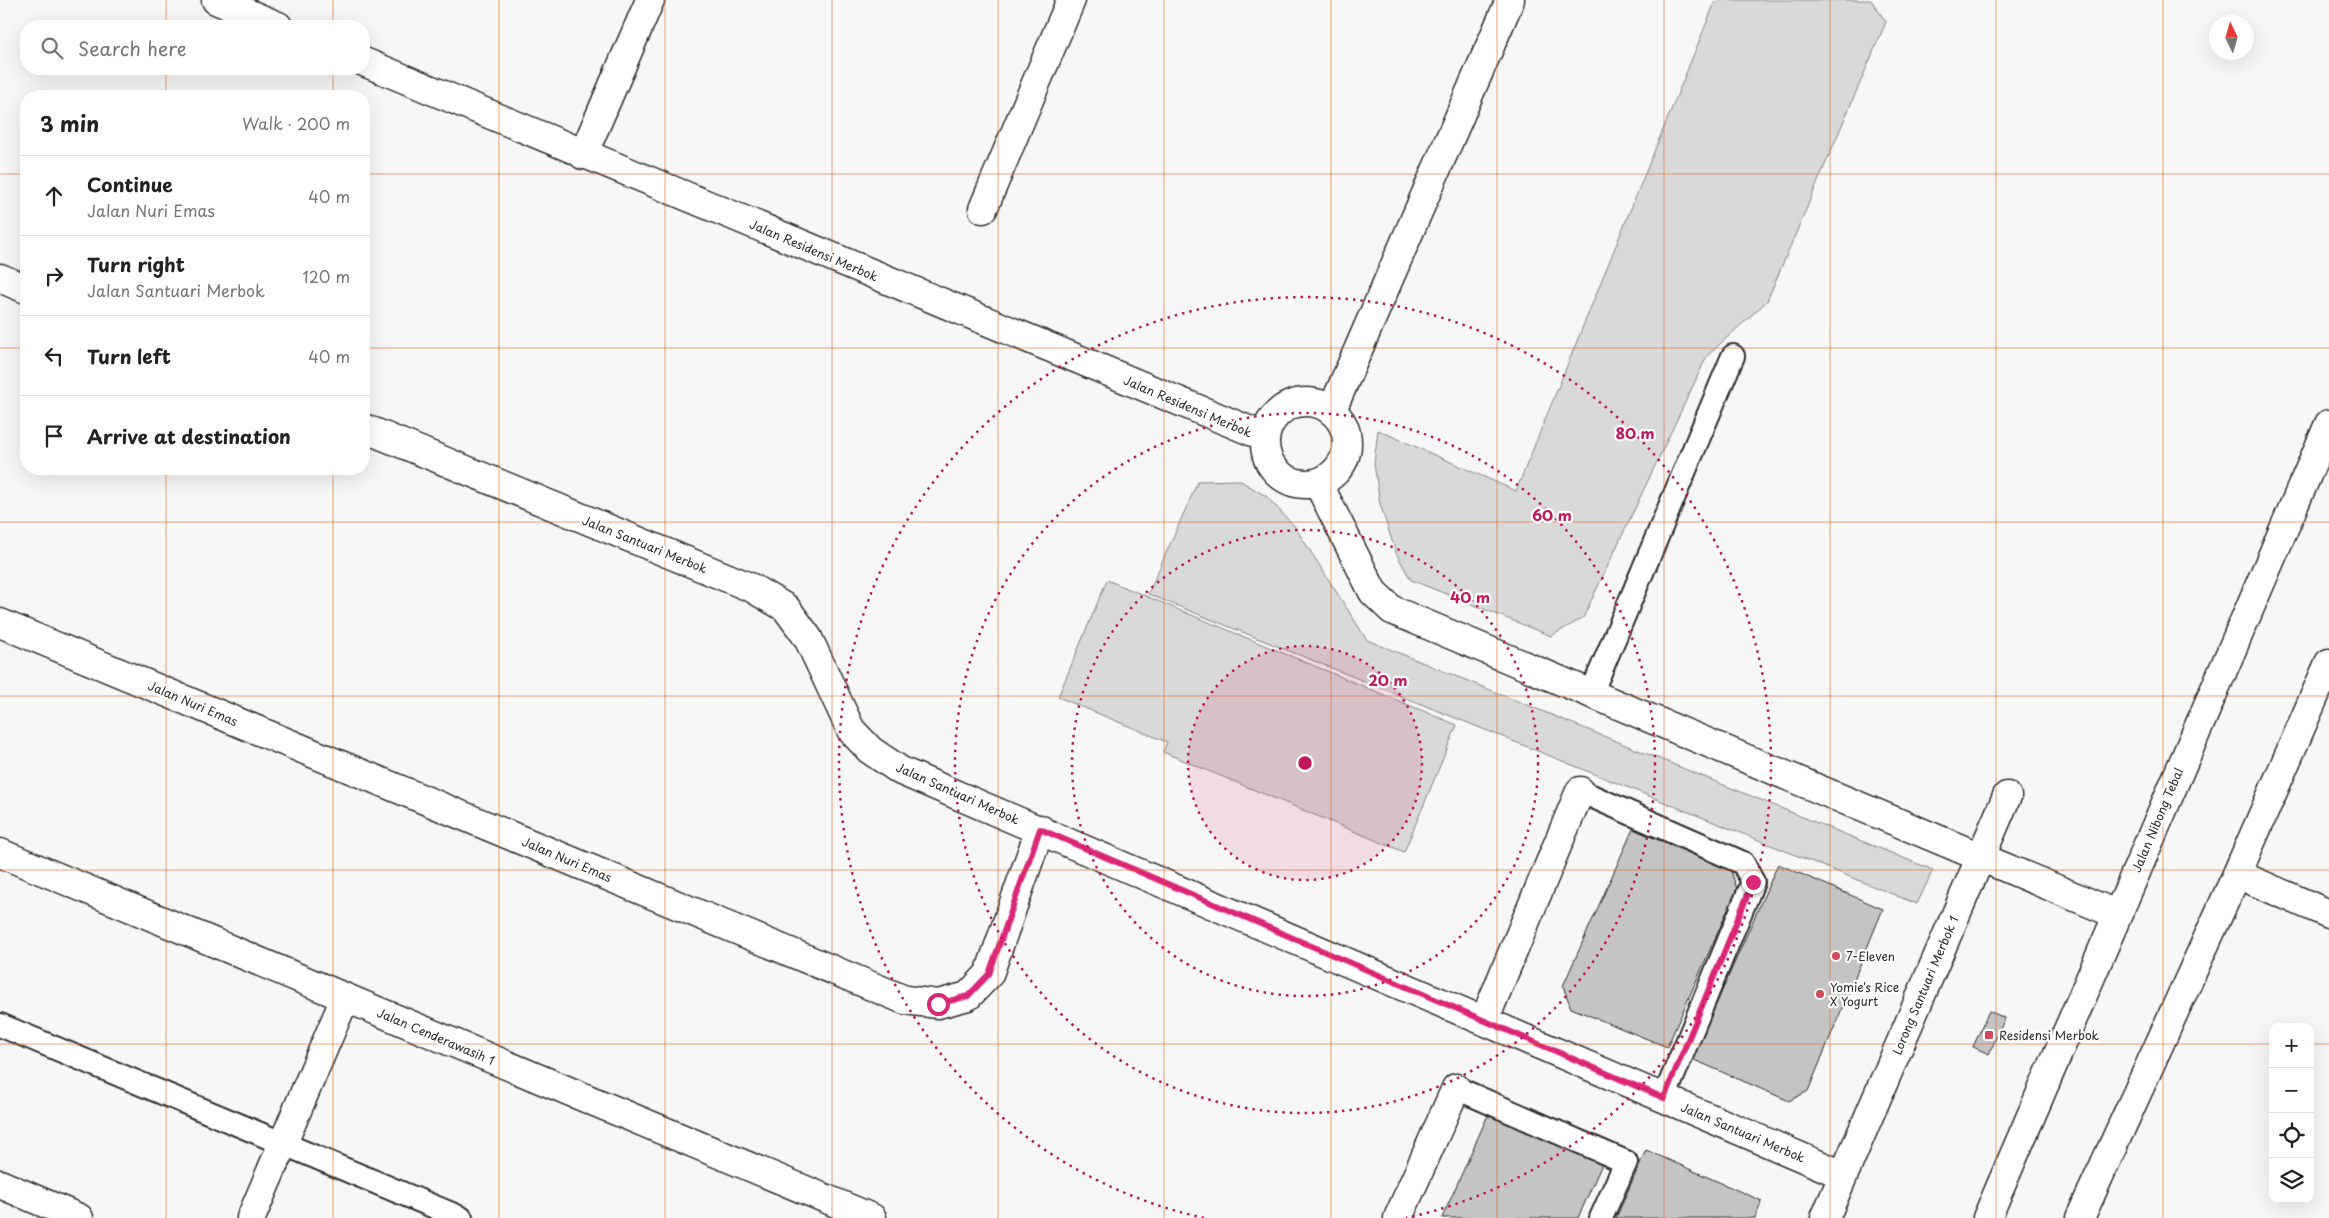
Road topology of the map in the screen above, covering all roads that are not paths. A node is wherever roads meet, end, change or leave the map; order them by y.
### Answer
1 (216, 0) edge
2 (650, 0) edge
3 (1071, 0) edge
4 (1510, 0) edge
5 (264, 20) edge
6 (370, 65) edge
7 (583, 155) junction
8 (983, 209) dead end
9 (0, 278) edge
10 (20, 286) edge
11 (1733, 356) dead end
12 (1332, 410) junction
13 (2329, 424) edge
14 (370, 430) edge
15 (1265, 437) junction
16 (1318, 482) junction
17 (0, 623) edge
18 (2329, 663) edge
19 (1591, 694) junction
20 (1580, 792) joint
21 (2006, 796) dead end
22 (1040, 829) junction
23 (0, 853) edge
24 (1980, 857) junction
25 (2236, 874) junction
26 (2116, 914) junction
27 (2329, 914) edge
28 (346, 998) junction
29 (1484, 1020) junction
30 (0, 1026) edge
31 (1456, 1088) joint
32 (1664, 1098) junction
33 (283, 1144) junction
34 (1843, 1175) junction
35 (0, 1184) edge
36 (858, 1215) edge
37 (79, 1218) edge
38 (251, 1218) edge
39 (460, 1218) edge
40 (1398, 1218) edge
41 (1601, 1218) edge
42 (1825, 1218) edge
43 (1987, 1218) edge
44 (2080, 1218) edge

1 - 5 main road
2 - 7 main road
3 - 8 main road
4 - 12 main road
6 - 7 main road, Jalan Residensi Merbok
7 - 15 main road, Jalan Residensi Merbok
9 - 10 main road
11 - 19 lane
12 - 15 main road
12 - 16 main road
13 - 26 main road, Jalan Nibong Tebal
14 - 22 main road, Jalan Santuari Merbok
15 - 16 main road
16 - 19 main road
17 - 22 main road, Jalan Nuri Emas
18 - 25 main road
19 - 24 main road
20 - 29 main road
20 - 32 lane
21 - 24 main road, Lorong Santuari Merbok 1
22 - 29 main road, Jalan Santuari Merbok
23 - 28 main road, Jalan Cenderawasih 1
24 - 26 main road
24 - 34 main road, Lorong Santuari Merbok 1
25 - 27 main road
25 - 44 main road
26 - 43 main road, Jalan Nibong Tebal
28 - 33 main road
28 - 36 main road, Jalan Cenderawasih 1
29 - 32 main road, Jalan Santuari Merbok
30 - 33 lane
31 - 40 main road
31 - 41 lane
32 - 34 main road, Jalan Santuari Merbok
33 - 38 main road
33 - 39 lane
34 - 42 main road, Lorong Santuari Merbok 1
35 - 37 main road

